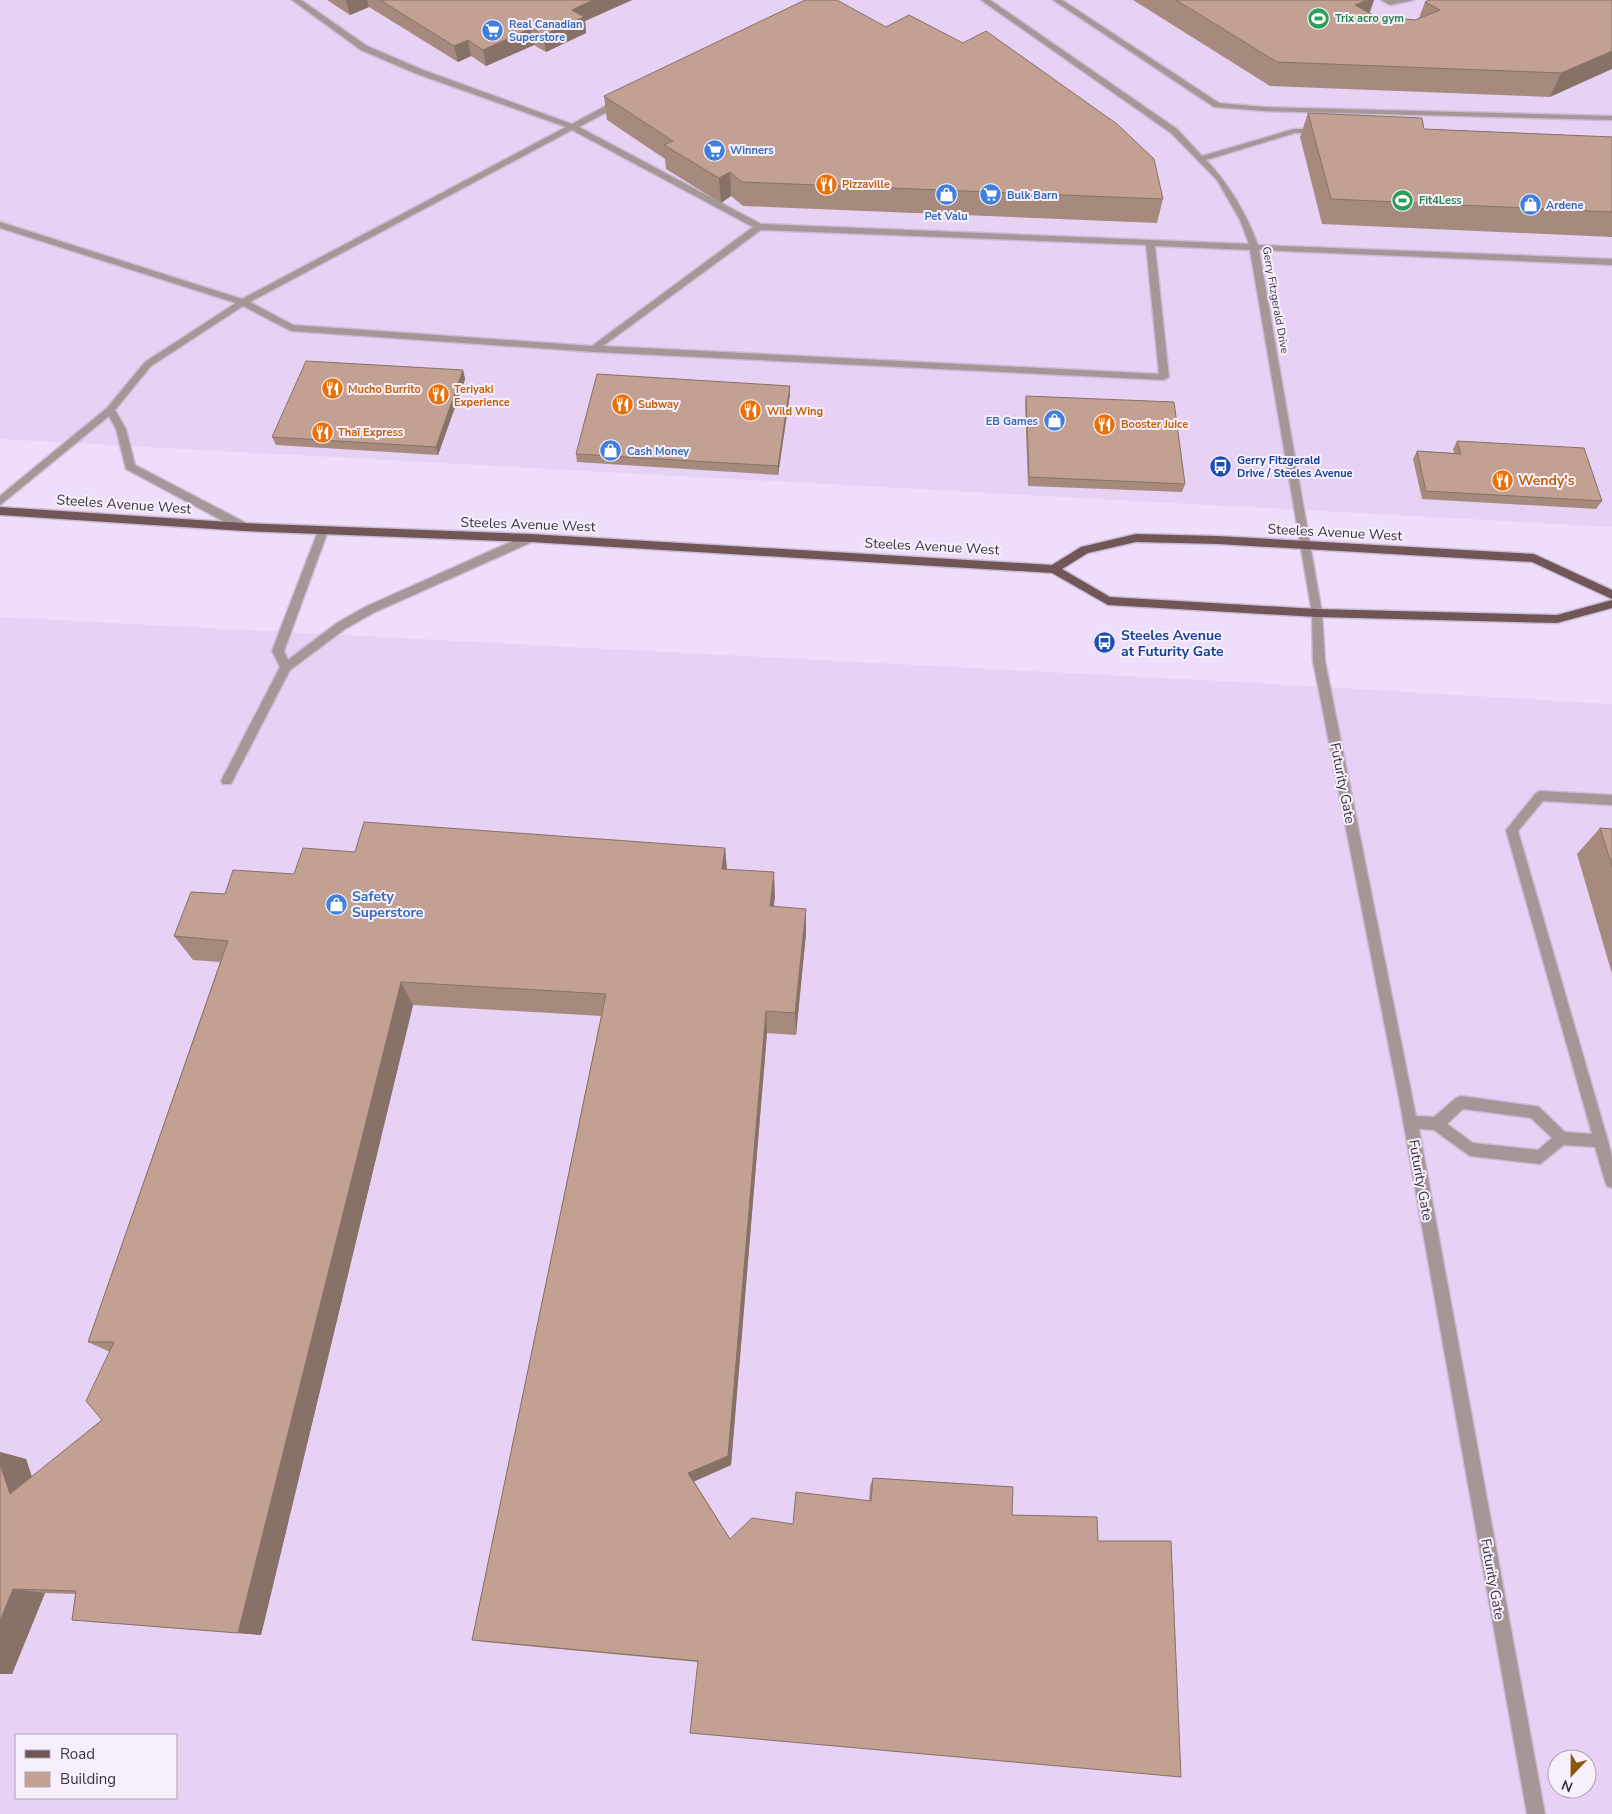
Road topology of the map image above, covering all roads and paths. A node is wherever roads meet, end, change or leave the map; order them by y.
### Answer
1 (296, 0) edge
2 (985, 0) edge
3 (1057, 0) edge
4 (1385, 0) edge
5 (1410, 0) edge
6 (631, 96) edge
7 (1612, 118) edge
8 (571, 126) junction
9 (1324, 131) edge
10 (1201, 159) junction
11 (0, 225) edge
12 (759, 227) junction
13 (1150, 242) junction
14 (1254, 246) junction
15 (1612, 262) edge
16 (243, 302) junction
17 (594, 349) junction
18 (110, 410) junction
19 (0, 501) edge
20 (0, 511) edge
21 (244, 527) junction
22 (323, 531) junction
23 (530, 538) junction
24 (1306, 547) junction
25 (1054, 569) junction
26 (1612, 595) edge
27 (1612, 604) edge
28 (1317, 612) junction
29 (286, 666) junction
30 (227, 781) dead end
31 (1612, 800) edge
32 (1410, 1122) junction
33 (1437, 1124) junction
34 (1562, 1138) junction
35 (1600, 1141) junction
36 (1612, 1181) edge
37 (1536, 1814) edge

1 - 8 street
2 - 10 street, Gerry Fitzgerald Drive
3 - 7 street
4 - 5 street
6 - 8 street
8 - 12 street
8 - 16 street
9 - 10 street
10 - 14 street, Gerry Fitzgerald Drive
11 - 16 street
12 - 13 street
12 - 17 street
13 - 14 street
13 - 17 street
14 - 15 street
14 - 24 street, Gerry Fitzgerald Drive
16 - 17 street
16 - 18 street
18 - 19 street
18 - 21 street
20 - 21 main road, Steeles Avenue West
21 - 22 main road, Steeles Avenue West
22 - 23 main road, Steeles Avenue West
22 - 29 street
23 - 25 main road, Steeles Avenue West
23 - 29 street
24 - 25 main road, Steeles Avenue West
24 - 26 main road, Steeles Avenue West
24 - 28 street, Futurity Gate
25 - 28 main road, Steeles Avenue West
27 - 28 main road, Steeles Avenue West
28 - 32 street, Futurity Gate
29 - 30 street
31 - 35 street
32 - 33 street
32 - 37 street, Futurity Gate
33 - 34 street
33 - 34 street
34 - 35 street
35 - 36 street

